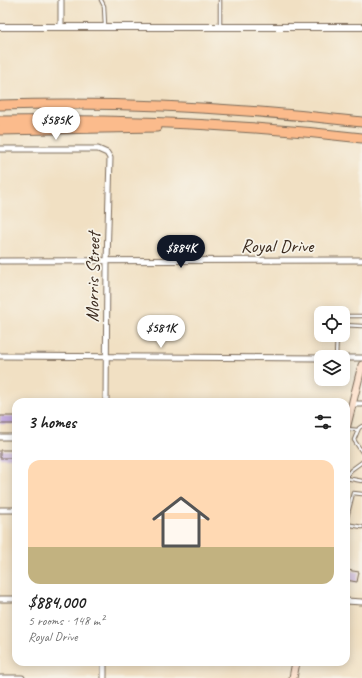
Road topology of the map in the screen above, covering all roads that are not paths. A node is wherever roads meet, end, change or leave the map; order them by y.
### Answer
1 (62, 0) edge
2 (101, 0) edge
3 (220, 0) edge
4 (0, 27) edge
5 (61, 27) junction
6 (105, 27) junction
7 (220, 27) junction
8 (362, 27) edge
9 (0, 103) edge
10 (0, 121) edge
11 (362, 122) edge
12 (240, 126) junction
13 (0, 130) edge
14 (362, 138) edge
15 (0, 149) edge
16 (107, 260) junction
17 (362, 260) edge
18 (0, 261) edge
19 (350, 316) edge
20 (362, 316) edge
21 (350, 326) edge
22 (362, 326) edge
23 (0, 356) edge
24 (106, 357) junction
25 (314, 358) edge
26 (350, 358) edge
27 (362, 358) edge
28 (362, 365) edge
29 (106, 398) edge
30 (353, 404) junction
31 (362, 404) edge
32 (350, 415) edge
33 (362, 426) edge
34 (350, 429) edge
35 (358, 430) junction
36 (0, 437) edge
37 (12, 437) edge
38 (362, 452) edge
39 (362, 462) edge
40 (350, 471) edge
41 (350, 478) edge
42 (362, 481) edge
43 (362, 494) edge
44 (350, 505) edge
45 (0, 510) edge
46 (12, 510) edge
47 (350, 523) edge
48 (362, 527) edge
49 (0, 599) edge
50 (12, 599) edge
51 (350, 602) edge
52 (362, 602) edge
53 (104, 666) edge
54 (295, 666) edge
55 (0, 678) edge
56 (22, 678) edge
57 (104, 678) edge
58 (293, 678) edge

1 - 5 street
2 - 6 lane
3 - 7 lane
4 - 5 street
5 - 6 street
6 - 7 street
7 - 8 street
9 - 11 highway
10 - 12 highway
12 - 13 highway
12 - 14 highway
15 - 16 street, Morris Street
16 - 17 street, Royal Drive
16 - 18 street, Royal Drive
16 - 24 street, Morris Street
19 - 20 lane
21 - 22 lane
23 - 24 street
24 - 25 street
24 - 29 street, Morris Street
26 - 27 street
28 - 30 main road
30 - 31 street
30 - 32 main road
33 - 35 lane
34 - 35 lane
35 - 38 lane
36 - 37 street
39 - 40 lane
41 - 42 lane
43 - 44 lane
45 - 46 street
47 - 48 lane
49 - 50 street
51 - 52 street
53 - 57 street
54 - 58 main road
55 - 56 street

